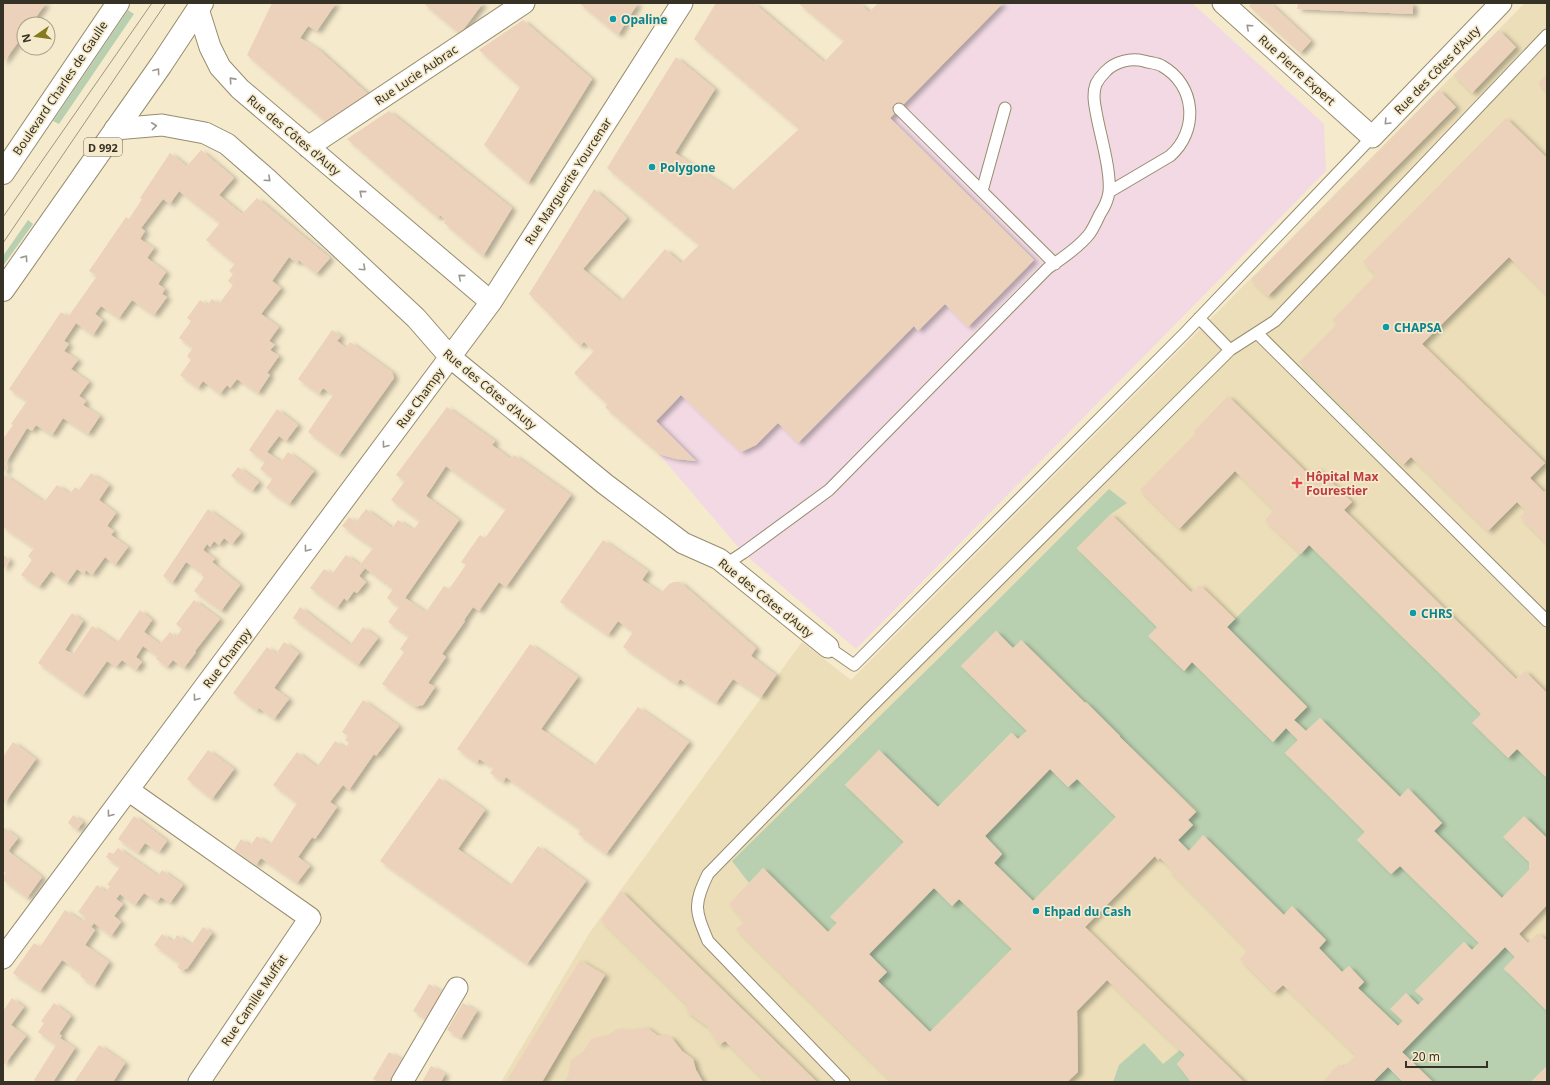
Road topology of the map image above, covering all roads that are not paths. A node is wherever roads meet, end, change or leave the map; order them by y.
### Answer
1 (118, 3) edge
2 (524, 3) edge
3 (682, 3) edge
4 (1223, 3) edge
5 (1501, 3) edge
6 (200, 6) edge
7 (1547, 35) edge
8 (1005, 108) dead end
9 (899, 109) dead end
10 (115, 129) junction
11 (1372, 137) junction
12 (308, 147) junction
13 (3, 173) edge
14 (982, 190) junction
15 (1109, 192) junction
16 (1055, 264) junction
17 (3, 290) edge
18 (490, 302) junction
19 (1199, 318) junction
20 (1257, 333) junction
21 (1230, 350) junction
22 (450, 357) junction
23 (726, 564) junction
24 (1547, 622) edge
25 (828, 647) joint
26 (128, 790) junction
27 (3, 958) edge
28 (457, 988) dead end
29 (199, 1082) edge
30 (402, 1082) edge
31 (844, 1082) edge

1 - 13 main road, Boulevard Charles de Gaulle
2 - 12 street, Rue Lucie Aubrac
3 - 18 street, Rue Marguerite Yourcenar
11 -> 4 street, Rue Pierre Expert
5 -> 11 street, Rue des Côtes d'Auty
10 -> 6 main road, D 992
12 -> 6 street, Rue des Côtes d'Auty
7 - 20 lane
8 - 14 lane
9 - 14 lane
17 -> 10 main road, D 992
10 -> 22 street, Rue des Côtes d'Auty
11 - 19 lane
18 -> 12 street, Rue des Côtes d'Auty
14 - 16 lane
15 - 15 lane
15 - 16 lane
16 - 23 lane
18 - 22 street, Rue Marguerite Yourcenar
19 - 21 lane
19 - 25 lane
20 - 21 lane
20 - 24 lane
21 - 31 lane
22 - 23 street, Rue des Côtes d'Auty
22 -> 26 street, Rue Champy
23 - 25 street, Rue des Côtes d'Auty
26 -> 27 street, Rue Champy
26 - 29 street, Rue Camille Muffat
28 - 30 street

